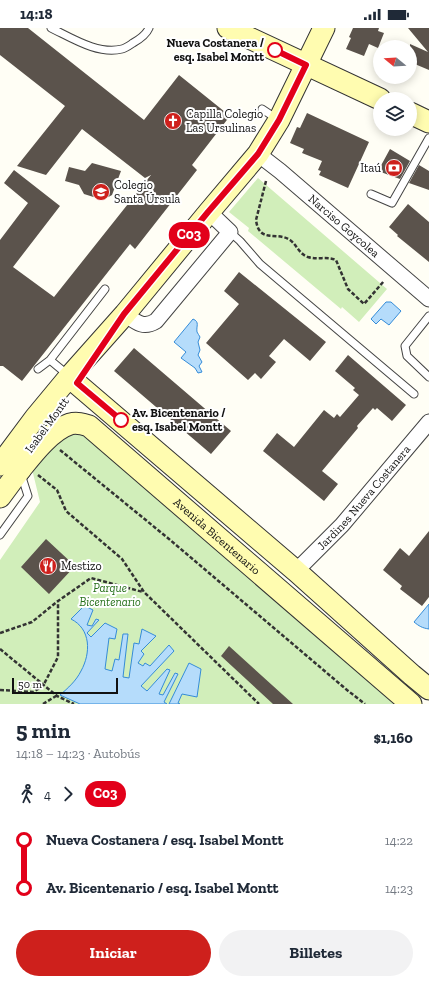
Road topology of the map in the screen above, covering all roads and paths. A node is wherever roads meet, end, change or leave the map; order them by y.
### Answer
1 (51, 28) edge
2 (149, 28) edge
3 (228, 28) edge
4 (324, 28) edge
5 (306, 65) junction
6 (373, 96) edge
7 (417, 116) edge
8 (429, 122) edge
9 (429, 138) edge
10 (258, 154) junction
11 (266, 181) dead end
12 (371, 194) dead end
13 (208, 212) junction
14 (230, 232) junction
15 (384, 281) dead end
16 (105, 289) dead end
17 (429, 299) edge
18 (124, 314) junction
19 (429, 316) edge
20 (50, 360) junction
21 (38, 369) dead end
22 (429, 377) edge
23 (73, 380) junction
24 (414, 394) dead end
25 (429, 422) edge
26 (54, 445) dead end
27 (0, 465) edge
28 (29, 473) junction
29 (0, 497) edge
30 (0, 536) edge
31 (296, 571) junction
32 (144, 592) junction
33 (58, 601) junction
34 (0, 633) edge
35 (0, 649) edge
36 (43, 686) junction
37 (429, 689) edge
38 (0, 690) edge
39 (57, 696) junction
40 (43, 704) edge
41 (74, 704) edge
42 (259, 704) edge
43 (365, 704) edge
44 (411, 704) edge

1 - 2 lane
3 - 5 main road
4 - 5 main road, Isabel Montt
5 - 6 main road
5 - 10 main road, Isabel Montt
7 - 8 main road
9 - 12 lane
10 - 13 main road, Isabel Montt
10 - 17 street, Narciso Goycolea
11 - 15 path
13 - 14 street
13 - 18 main road, Isabel Montt
14 - 18 street
14 - 24 lane
16 - 20 lane
18 - 23 main road, Isabel Montt
19 - 22 lane
20 - 21 lane
20 - 23 lane
23 - 27 main road, Isabel Montt
23 - 28 main road, Isabel Montt
23 - 31 main road, Avenida Bicentenario
25 - 31 street, Jardines Nueva Costanera
26 - 43 path
28 - 29 main road, Isabel Montt
28 - 30 lane
28 - 32 path
28 - 44 main road, Avenida Bicentenario
31 - 37 main road, Avenida Bicentenario
32 - 33 path
32 - 42 path
33 - 34 path
33 - 36 path
35 - 36 path
36 - 38 path
36 - 39 path
39 - 40 path
39 - 41 path

